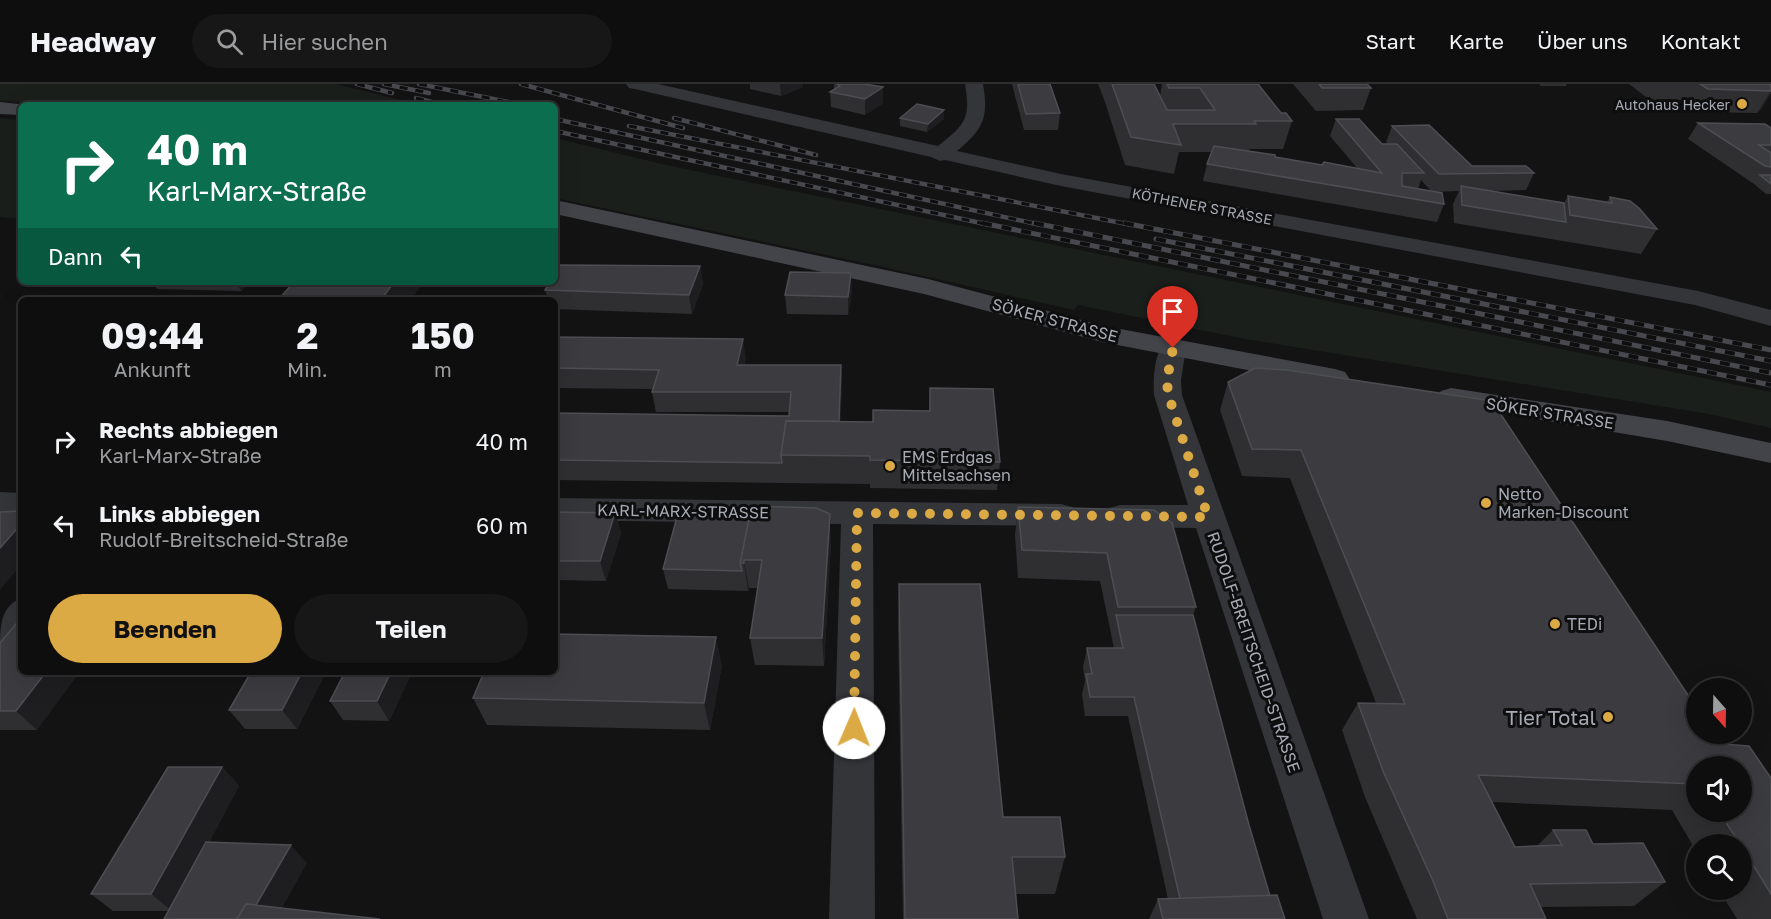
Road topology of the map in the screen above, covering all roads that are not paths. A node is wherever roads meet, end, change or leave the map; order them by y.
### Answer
1 (635, 84) edge
2 (974, 84) edge
3 (0, 108) edge
4 (18, 109) edge
5 (940, 155) junction
6 (558, 208) edge
7 (1771, 318) edge
8 (1173, 348) junction
9 (1366, 383) edge
10 (1424, 393) edge
11 (1771, 453) edge
12 (0, 503) edge
13 (18, 504) edge
14 (558, 509) edge
15 (857, 513) junction
16 (1208, 517) junction
17 (18, 616) edge
18 (0, 638) edge
19 (852, 919) edge
20 (1346, 919) edge

1 - 5 street, KÖTHENER STRASSE
2 - 5 street
3 - 4 street
5 - 7 street, KÖTHENER STRASSE
6 - 8 street, SÖKER STRASSE
8 - 9 street, SÖKER STRASSE
8 - 16 street, RUDOLF-BREITSCHEID-STRASSE
10 - 11 street, SÖKER STRASSE
12 - 13 street
14 - 15 street, KARL-MARX-STRASSE
15 - 16 street, KARL-MARX-STRASSE
15 - 19 street
16 - 20 street, RUDOLF-BREITSCHEID-STRASSE
17 - 18 street

